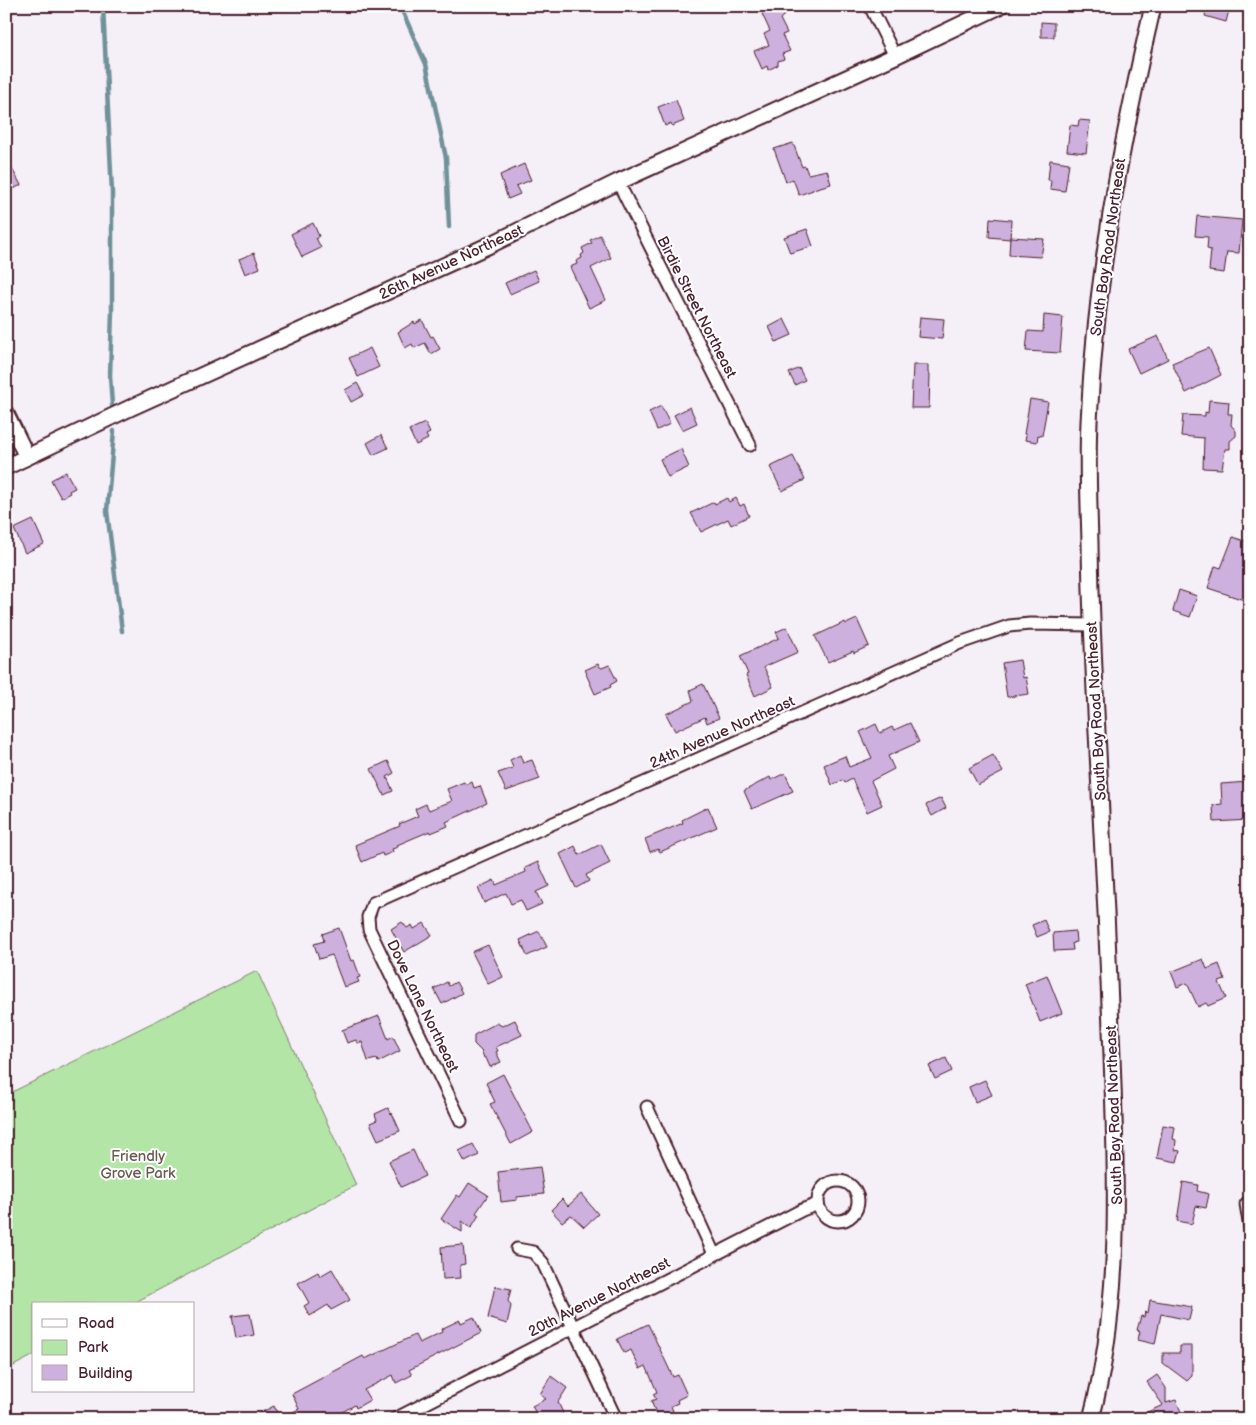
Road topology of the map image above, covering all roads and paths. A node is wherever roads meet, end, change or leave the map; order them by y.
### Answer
1 (870, 6) edge
2 (1000, 6) edge
3 (1153, 6) edge
4 (895, 56) junction
5 (618, 182) junction
6 (6, 414) edge
7 (750, 445) dead end
8 (27, 457) junction
9 (6, 467) edge
10 (1092, 625) junction
11 (374, 903) joint
12 (647, 1107) dead end
13 (461, 1121) dead end
14 (818, 1204) dead end
15 (1246, 1204) dead end
16 (1250, 1228) edge
17 (517, 1249) dead end
18 (714, 1254) junction
19 (574, 1328) junction
20 (395, 1419) edge
21 (616, 1419) edge
22 (1091, 1419) edge

1 - 4 street
2 - 4 street, 26th Avenue Northeast
3 - 10 street, South Bay Road Northeast
4 - 5 street, 26th Avenue Northeast
5 - 7 street, Birdie Street Northeast
5 - 8 street, 26th Avenue Northeast
6 - 8 street
8 - 9 street, 26th Avenue Northeast
10 - 11 street, 24th Avenue Northeast
10 - 22 street, South Bay Road Northeast
11 - 13 street, Dove Lane Northeast
12 - 18 street
14 - 18 street, 20th Avenue Northeast
15 - 16 street
17 - 19 street
18 - 19 street, 20th Avenue Northeast
19 - 20 street, 20th Avenue Northeast
19 - 21 street

